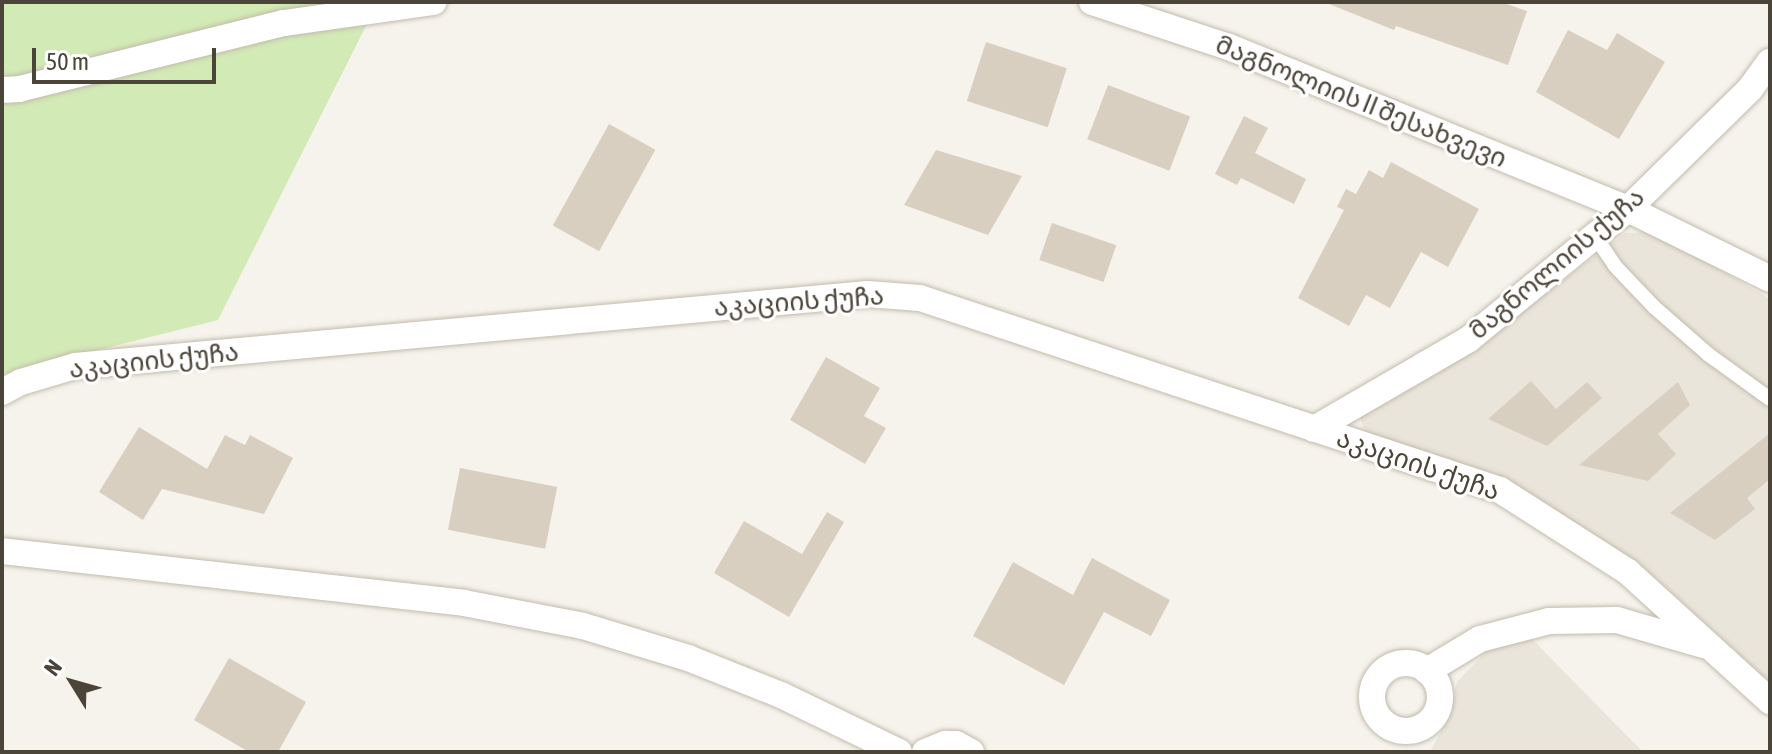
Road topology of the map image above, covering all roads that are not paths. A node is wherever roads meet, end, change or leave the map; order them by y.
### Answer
1 (434, 2) edge
2 (1092, 2) edge
3 (1770, 61) edge
4 (2, 90) edge
5 (1628, 209) junction
6 (1595, 236) junction
7 (1770, 279) edge
8 (8, 383) edge
9 (1770, 399) edge
10 (1314, 429) junction
11 (2, 551) edge
12 (1710, 647) junction
13 (1427, 671) junction
14 (1770, 701) edge
15 (1400, 741) edge
16 (899, 752) edge
17 (925, 752) edge
18 (971, 752) edge

1 - 4 street
2 - 5 street, მაგნოლიის II შესახვევი
3 - 5 street, მაგნოლიის ქუჩა
5 - 6 street, მაგნოლიის ქუჩა
5 - 7 street, მაგნოლიის II შესახვევი
6 - 9 lane
6 - 10 street, მაგნოლიის ქუჩა
8 - 10 street, აკაციის ქუჩა
10 - 12 street, აკაციის ქუჩა
11 - 16 street
12 - 13 street
12 - 14 street, აკაციის ქუჩა
13 - 15 street
13 - 15 street
17 - 18 street

